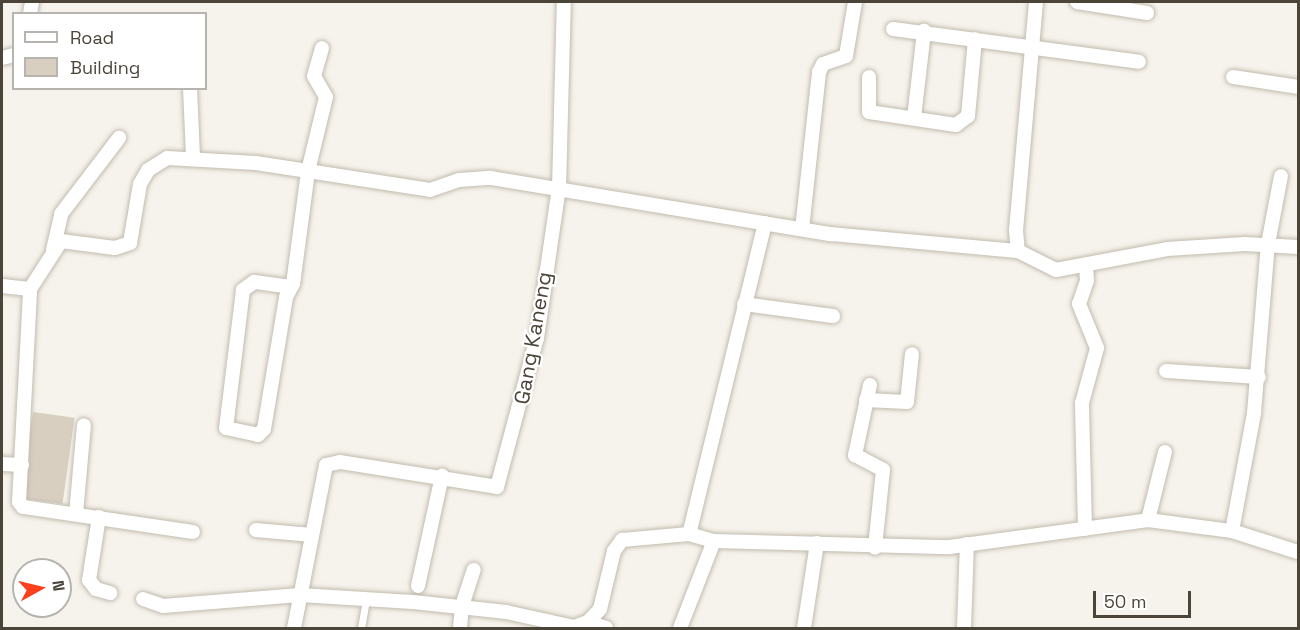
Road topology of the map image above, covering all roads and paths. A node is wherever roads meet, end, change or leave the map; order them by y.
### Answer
1 (564, 2) edge
2 (855, 2) edge
3 (1036, 2) edge
4 (1077, 2) edge
5 (1147, 13) dead end
6 (893, 29) dead end
7 (924, 31) junction
8 (975, 39) junction
9 (1029, 45) junction
10 (322, 48) dead end
11 (1138, 62) dead end
12 (869, 77) dead end
13 (1233, 77) dead end
14 (1299, 87) edge
15 (190, 90) edge
16 (914, 118) junction
17 (119, 138) dead end
18 (193, 157) junction
19 (308, 171) junction
20 (1281, 176) dead end
21 (560, 188) junction
22 (765, 223) junction
23 (802, 229) junction
24 (1268, 244) junction
25 (1299, 247) edge
26 (52, 250) junction
27 (1018, 251) junction
28 (1086, 265) junction
29 (2, 286) edge
30 (291, 287) junction
31 (30, 289) junction
32 (744, 304) junction
33 (833, 316) dead end
34 (912, 354) dead end
35 (1166, 371) dead end
36 (1259, 376) junction
37 (870, 386) dead end
38 (866, 400) junction
39 (84, 425) dead end
40 (1165, 452) dead end
41 (2, 464) edge
42 (22, 465) junction
43 (442, 476) junction
44 (75, 514) junction
45 (99, 517) junction
46 (1148, 520) junction
47 (1085, 529) junction
48 (256, 530) dead end
49 (1232, 531) junction
50 (193, 532) dead end
51 (689, 534) junction
52 (312, 535) junction
53 (714, 541) junction
54 (817, 543) junction
55 (967, 544) junction
56 (875, 548) junction
57 (1299, 552) edge
58 (474, 570) dead end
59 (418, 586) dead end
60 (110, 593) dead end
61 (300, 596) junction
62 (143, 599) dead end
63 (366, 601) junction
64 (462, 606) junction
65 (588, 622) junction
66 (558, 627) edge
67 (294, 628) edge
68 (361, 628) edge
69 (460, 628) edge
70 (606, 628) edge
71 (680, 628) edge
72 (804, 628) edge
73 (964, 628) edge

1 - 21 street, Gang Kaneng
2 - 23 street
3 - 9 street
4 - 5 street
6 - 7 street
7 - 8 street
7 - 16 street
8 - 9 street
8 - 16 street
9 - 11 street
9 - 27 street
10 - 19 street
12 - 16 street
13 - 14 street
15 - 18 street
17 - 26 street
18 - 19 street
18 - 26 street
19 - 21 street
19 - 30 street
20 - 24 street
21 - 22 street
21 - 43 street, Gang Kaneng
22 - 23 street
22 - 32 street
23 - 27 street
24 - 25 street
24 - 28 street
24 - 36 street
26 - 31 street
27 - 28 street
28 - 47 street
29 - 31 street
30 - 30 street
31 - 42 street
32 - 33 street
32 - 51 street
34 - 38 street
35 - 36 street
36 - 49 street
37 - 38 street
38 - 56 street
39 - 44 street
40 - 46 street
41 - 42 street
42 - 44 street
43 - 52 street
43 - 59 street
44 - 45 street
45 - 50 street
45 - 60 street
46 - 47 street
46 - 49 street
47 - 55 street
48 - 52 street
49 - 57 street
51 - 53 street
51 - 65 street
52 - 61 street
53 - 54 street
53 - 71 street
54 - 56 street
54 - 72 street
55 - 56 street
55 - 73 street
58 - 64 street
61 - 62 street
61 - 63 street
61 - 67 street
63 - 64 street
63 - 68 lane
64 - 66 street
64 - 69 street
65 - 66 street
65 - 70 street

